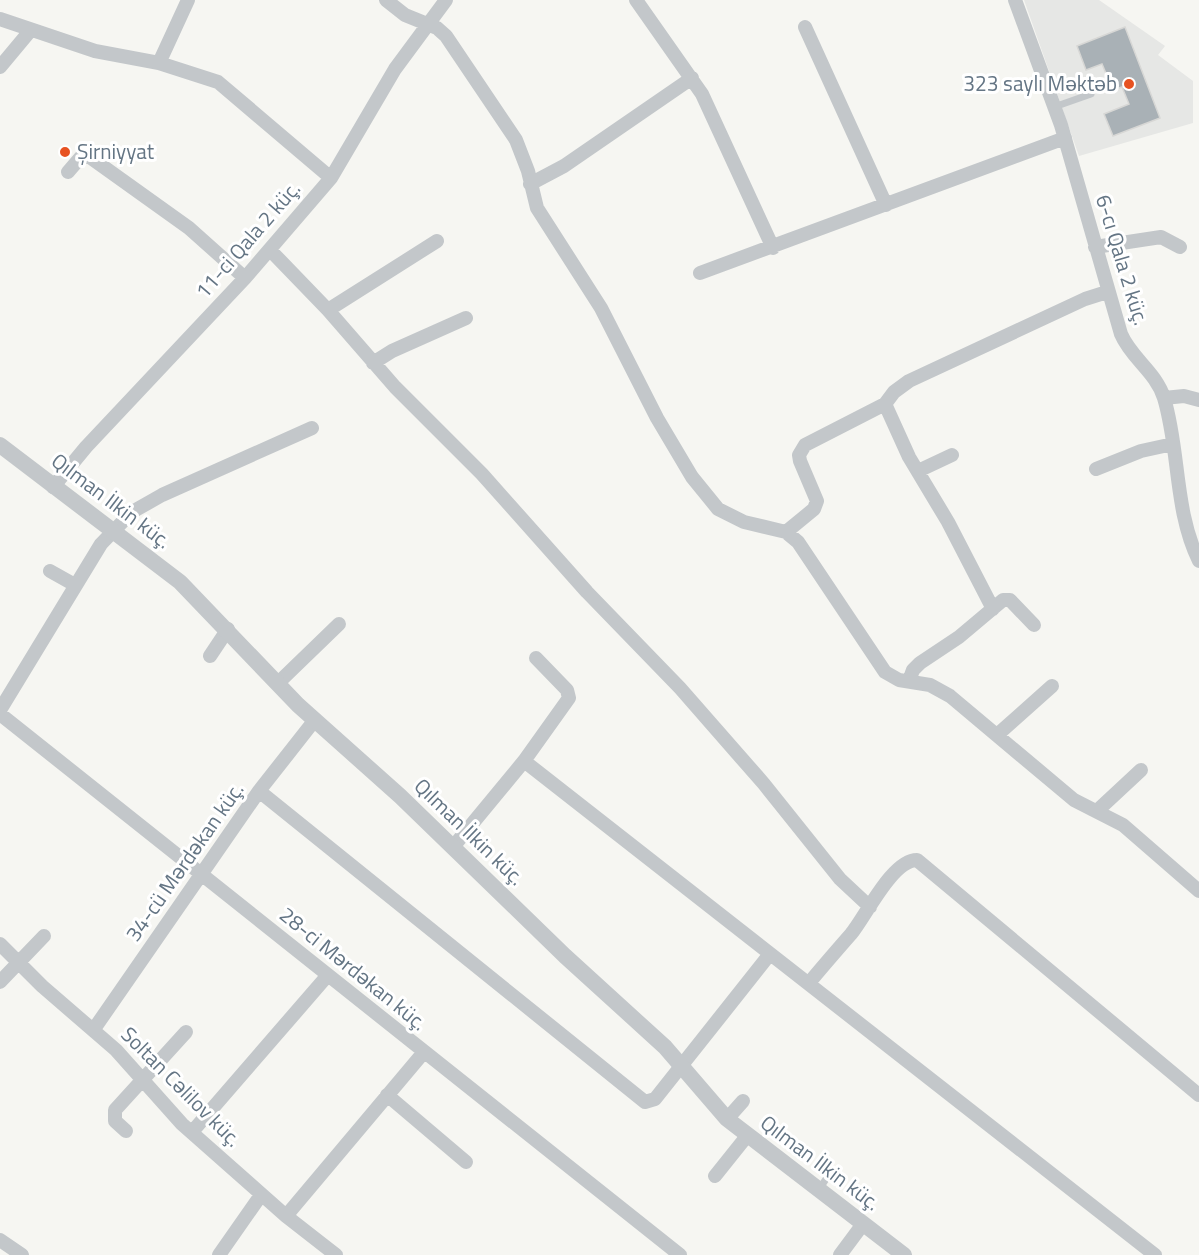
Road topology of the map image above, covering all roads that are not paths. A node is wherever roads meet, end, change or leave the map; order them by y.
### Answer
1 (188, 0) edge
2 (386, 0) edge
3 (446, 0) edge
4 (636, 0) edge
5 (1015, 0) edge
6 (0, 19) edge
7 (427, 25) junction
8 (805, 27) dead end
9 (30, 31) junction
10 (159, 63) junction
11 (0, 67) edge
12 (692, 78) junction
13 (1091, 94) dead end
14 (1054, 107) junction
15 (1065, 138) junction
16 (68, 172) dead end
17 (331, 178) junction
18 (530, 184) junction
19 (886, 205) junction
20 (437, 241) dead end
21 (1095, 247) junction
22 (1180, 247) dead end
23 (773, 248) junction
24 (270, 250) junction
25 (700, 273) dead end
26 (246, 278) junction
27 (1107, 292) junction
28 (328, 310) junction
29 (466, 318) dead end
30 (373, 363) junction
31 (1164, 398) junction
32 (1199, 400) edge
33 (885, 404) junction
34 (312, 428) dead end
35 (1173, 444) junction
36 (0, 445) edge
37 (952, 454) dead end
38 (1096, 469) dead end
39 (918, 471) junction
40 (53, 487) junction
41 (112, 530) junction
42 (786, 532) junction
43 (1199, 561) edge
44 (50, 571) dead end
45 (75, 585) junction
46 (993, 609) junction
47 (339, 624) dead end
48 (1034, 625) dead end
49 (228, 629) junction
50 (210, 656) dead end
51 (536, 658) dead end
52 (909, 681) junction
53 (278, 683) junction
54 (1052, 686) dead end
55 (0, 712) edge
56 (314, 720) junction
57 (997, 735) junction
58 (524, 761) junction
59 (1141, 770) dead end
60 (259, 791) junction
61 (1098, 810) junction
62 (453, 847) junction
63 (202, 876) junction
64 (1198, 888) edge
65 (870, 907) junction
66 (44, 936) dead end
67 (0, 944) edge
68 (770, 954) junction
69 (19, 964) junction
70 (328, 975) junction
71 (0, 982) edge
72 (808, 983) junction
73 (94, 1029) junction
74 (186, 1032) dead end
75 (424, 1052) junction
76 (682, 1067) junction
77 (144, 1080) junction
78 (387, 1095) junction
79 (1199, 1095) edge
80 (743, 1101) dead end
81 (727, 1119) junction
82 (126, 1131) dead end
83 (192, 1132) junction
84 (747, 1136) junction
85 (466, 1162) dead end
86 (832, 1170) dead end
87 (715, 1176) dead end
88 (819, 1191) junction
89 (261, 1195) junction
90 (286, 1216) junction
91 (863, 1224) junction
92 (0, 1240) edge
93 (319, 1250) edge
94 (22, 1255) edge
95 (219, 1255) edge
96 (336, 1255) edge
97 (680, 1255) edge
98 (840, 1255) edge
99 (904, 1255) edge
100 (1155, 1255) edge

1 - 10 street
2 - 7 street
3 - 7 street, 11-ci Qala 2 küç.
4 - 12 street
5 - 14 street, 6-cı Qala 2 küç.
6 - 9 street
7 - 17 street, 11-ci Qala 2 küç.
7 - 18 street
8 - 19 street
9 - 10 street
9 - 11 street
10 - 17 street
12 - 18 street
12 - 23 street
13 - 14 lane
14 - 15 street, 6-cı Qala 2 küç.
15 - 19 street
15 - 21 street, 6-cı Qala 2 küç.
16 - 26 street
17 - 24 street, 11-ci Qala 2 küç.
18 - 42 street
19 - 23 street
20 - 28 street
21 - 22 street
21 - 27 street, 6-cı Qala 2 küç.
23 - 25 street
24 - 26 street, 11-ci Qala 2 küç.
24 - 28 street
26 - 40 street, 11-ci Qala 2 küç.
27 - 31 street, 6-cı Qala 2 küç.
27 - 33 street
28 - 30 street
29 - 30 street
30 - 65 street
31 - 32 street
31 - 35 street, 6-cı Qala 2 küç.
33 - 39 street
33 - 42 street
34 - 41 street
35 - 38 street
35 - 43 street, 6-cı Qala 2 küç.
36 - 40 street, Qılman İlkin küç.
37 - 39 street
39 - 46 street
40 - 41 street, Qılman İlkin küç.
41 - 45 street
41 - 49 street, Qılman İlkin küç.
42 - 52 street
44 - 45 street
45 - 55 street
46 - 48 street
46 - 52 street
47 - 53 street
49 - 50 street
49 - 53 street, Qılman İlkin küç.
51 - 58 street
52 - 57 street
53 - 56 street, Qılman İlkin küç.
54 - 57 street
55 - 63 street, 28-ci Mərdəkan küç.
56 - 60 street, 34-cü Mərdəkan küç.
56 - 62 street, Qılman İlkin küç.
57 - 61 street
58 - 62 street
58 - 68 street
59 - 61 street
60 - 63 street, 34-cü Mərdəkan küç.
60 - 76 street
61 - 64 street
62 - 76 street, Qılman İlkin küç.
63 - 70 street, 28-ci Mərdəkan küç.
63 - 73 street, 34-cü Mərdəkan küç.
65 - 72 street
65 - 79 street
66 - 69 street
67 - 69 street, Soltan Cəlilov küç.
68 - 72 street
68 - 76 street
69 - 71 street
69 - 73 street, Soltan Cəlilov küç.
70 - 75 street, 28-ci Mərdəkan küç.
70 - 83 street
72 - 100 street
73 - 77 street, Soltan Cəlilov küç.
74 - 77 street
75 - 78 street
75 - 97 street, 28-ci Mərdəkan küç.
76 - 81 street, Qılman İlkin küç.
77 - 82 street
77 - 83 street, Soltan Cəlilov küç.
78 - 85 street
78 - 90 street
80 - 81 street
81 - 84 street, Qılman İlkin küç.
83 - 89 street, Soltan Cəlilov küç.
84 - 87 street
84 - 88 street, Qılman İlkin küç.
86 - 88 lane
88 - 91 street, Qılman İlkin küç.
89 - 90 street, Soltan Cəlilov küç.
89 - 95 street
90 - 93 street, Soltan Cəlilov küç.
91 - 98 street
91 - 99 street, Qılman İlkin küç.
92 - 94 street
93 - 96 street, Soltan Cəlilov küç.

